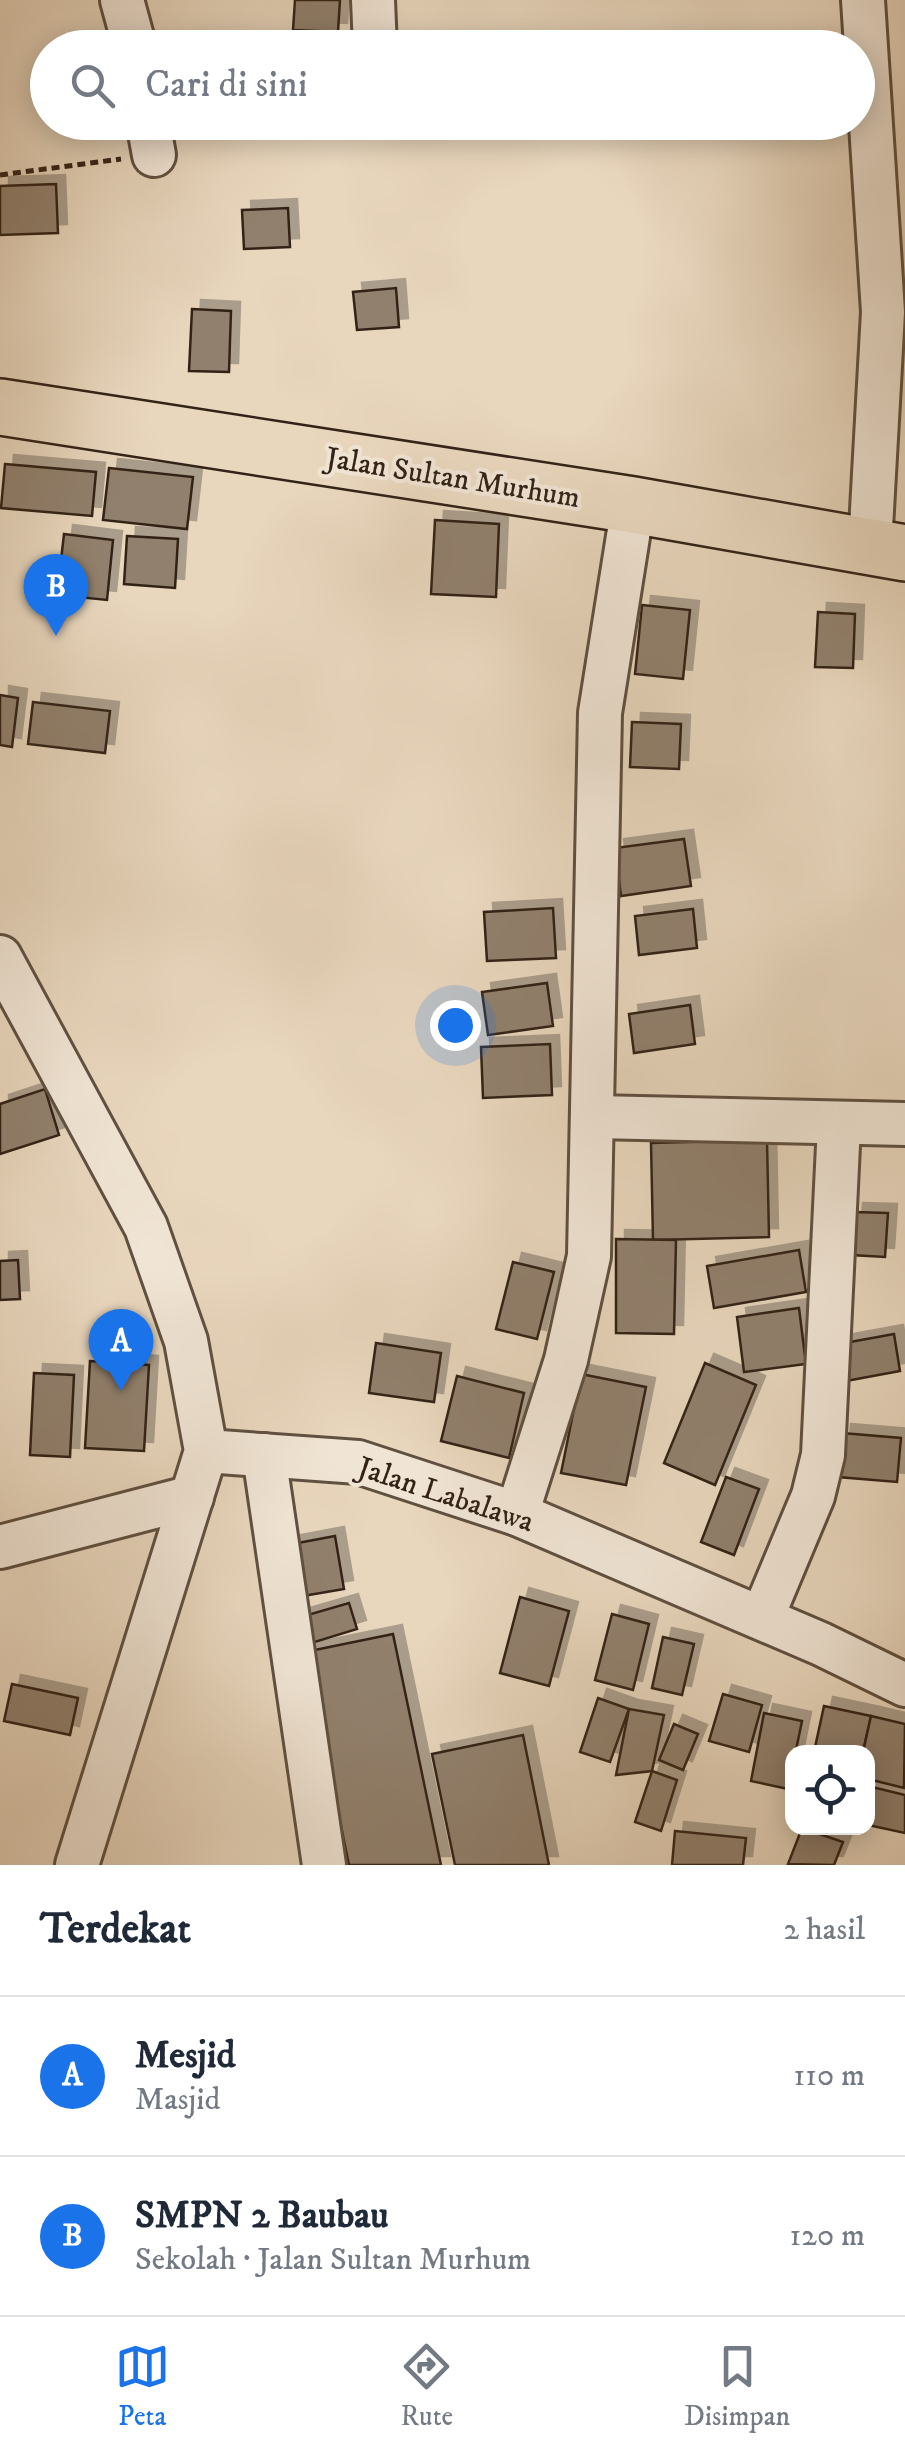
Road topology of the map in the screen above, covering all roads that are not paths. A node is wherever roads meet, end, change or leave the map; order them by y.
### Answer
1 (122, 0) edge
2 (372, 0) edge
3 (863, 0) edge
4 (131, 30) edge
5 (373, 30) edge
6 (865, 30) edge
7 (872, 140) edge
8 (0, 407) edge
9 (633, 505) junction
10 (888, 550) edge
11 (0, 956) edge
12 (595, 1118) junction
13 (905, 1124) edge
14 (839, 1125) junction
15 (206, 1451) junction
16 (264, 1455) junction
17 (192, 1497) junction
18 (517, 1514) junction
19 (0, 1547) edge
20 (762, 1618) junction
21 (905, 1686) edge
22 (77, 1865) edge
23 (324, 1865) edge

1 - 4 street
2 - 5 street
3 - 6 street
7 - 10 street
8 - 9 highway, Jalan Sultan Murhum
9 - 10 highway, Jalan Sultan Murhum
9 - 12 street
11 - 15 street
12 - 14 street
12 - 18 street
13 - 14 street
14 - 20 street
15 - 16 street, Jalan Labalawa
15 - 17 street
16 - 18 street, Jalan Labalawa
16 - 23 street
17 - 19 street
17 - 22 street
18 - 20 street, Jalan Labalawa
20 - 21 street, Jalan Labalawa

